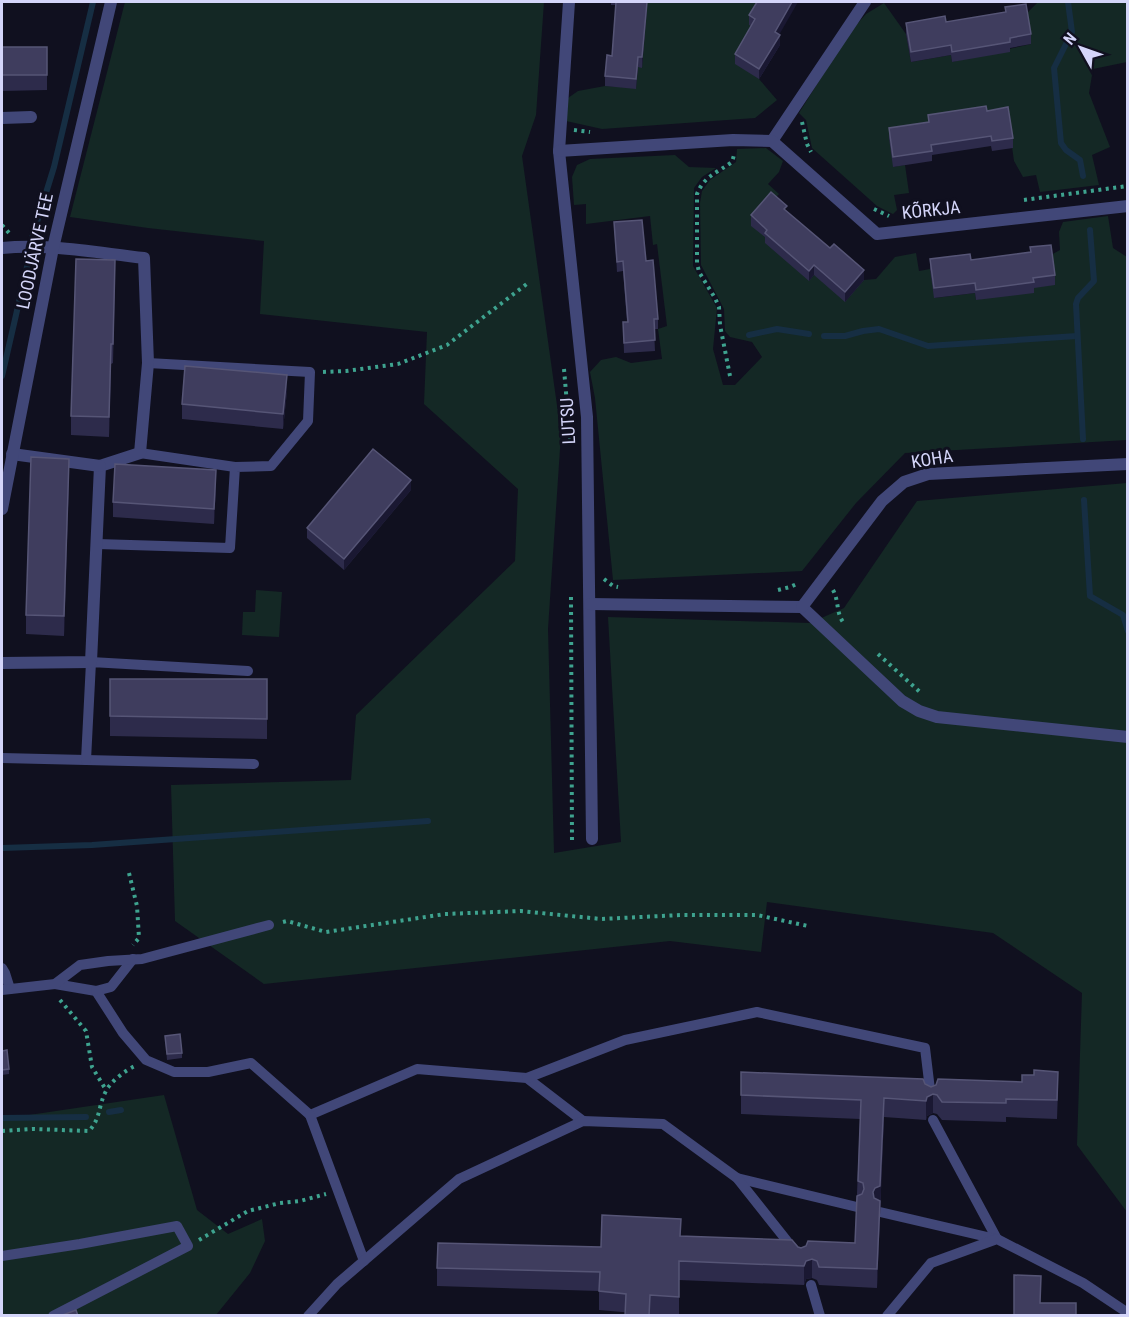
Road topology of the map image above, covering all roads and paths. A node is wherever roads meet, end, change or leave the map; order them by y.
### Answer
1 (111, 2) edge
2 (569, 2) edge
3 (865, 2) edge
4 (791, 112) junction
5 (31, 117) dead end
6 (2, 118) edge
7 (560, 128) junction
8 (597, 133) dead end
9 (734, 140) junction
10 (772, 141) junction
11 (559, 151) junction
12 (818, 158) dead end
13 (1128, 186) edge
14 (1022, 200) dead end
15 (870, 206) dead end
16 (1128, 206) edge
17 (894, 217) dead end
18 (2, 248) edge
19 (48, 248) junction
20 (528, 283) dead end
21 (148, 363) junction
22 (563, 363) dead end
23 (310, 372) junction
24 (730, 376) dead end
25 (570, 442) dead end
26 (140, 453) junction
27 (12, 454) junction
28 (1128, 464) edge
29 (100, 466) junction
30 (235, 467) junction
31 (2, 509) edge
32 (97, 544) junction
33 (571, 589) dead end
34 (590, 604) junction
35 (802, 607) junction
36 (91, 662) junction
37 (2, 663) edge
38 (248, 671) dead end
39 (1128, 737) edge
40 (2, 758) edge
41 (86, 760) junction
42 (254, 764) dead end
43 (592, 839) dead end
44 (572, 842) dead end
45 (129, 873) dead end
46 (269, 925) joint
47 (808, 926) dead end
48 (127, 960) junction
49 (2, 968) edge
50 (51, 984) junction
51 (6, 990) edge
52 (96, 991) junction
53 (146, 1060) junction
54 (527, 1078) junction
55 (106, 1090) junction
56 (931, 1098) edge
57 (310, 1115) junction
58 (933, 1120) dead end
59 (583, 1121) junction
60 (2, 1131) edge
61 (737, 1178) junction
62 (338, 1191) junction
63 (857, 1207) edge
64 (880, 1212) edge
65 (997, 1239) junction
66 (188, 1246) junction
67 (2, 1256) edge
68 (801, 1260) edge
69 (364, 1261) junction
70 (811, 1285) dead end
71 (1128, 1313) edge
72 (53, 1316) edge
73 (308, 1316) edge
74 (820, 1316) edge
75 (887, 1316) edge

1 - 19 street, LOODJÄRVE TEE
2 - 7 street, LUTSU
3 - 4 street
4 - 10 street
4 - 12 path
5 - 6 street
7 - 8 path
7 - 11 street, LUTSU
9 - 10 street
9 - 11 street
9 - 24 path
10 - 16 street, KÕRKJA
11 - 34 street, LUTSU
13 - 14 path
15 - 17 path
18 - 19 street
19 - 21 street
19 - 27 street, LOODJÄRVE TEE
20 - 23 path
21 - 23 lane
21 - 26 street
22 - 25 path
23 - 30 lane
26 - 29 street
26 - 30 lane
27 - 29 street
27 - 31 street, LOODJÄRVE TEE
28 - 35 street, KOHA
29 - 32 street
30 - 32 lane
32 - 36 street
33 - 44 path
34 - 35 street
34 - 43 street, LUTSU
35 - 39 street
36 - 37 street
36 - 38 lane
36 - 41 lane
40 - 41 lane
41 - 42 lane
45 - 48 path
46 - 47 path
46 - 48 lane
48 - 50 lane
48 - 52 lane
49 - 51 lane
50 - 51 lane
50 - 52 lane
50 - 55 path
52 - 53 lane
53 - 55 path
53 - 57 lane
54 - 56 lane
54 - 57 lane
54 - 59 lane
55 - 60 path
57 - 62 lane
58 - 65 lane
59 - 61 lane
59 - 69 lane
61 - 63 lane
61 - 68 lane
62 - 66 path
62 - 69 lane
64 - 65 lane
65 - 71 lane
65 - 75 lane
66 - 67 lane
66 - 72 lane
69 - 73 lane
70 - 74 lane

